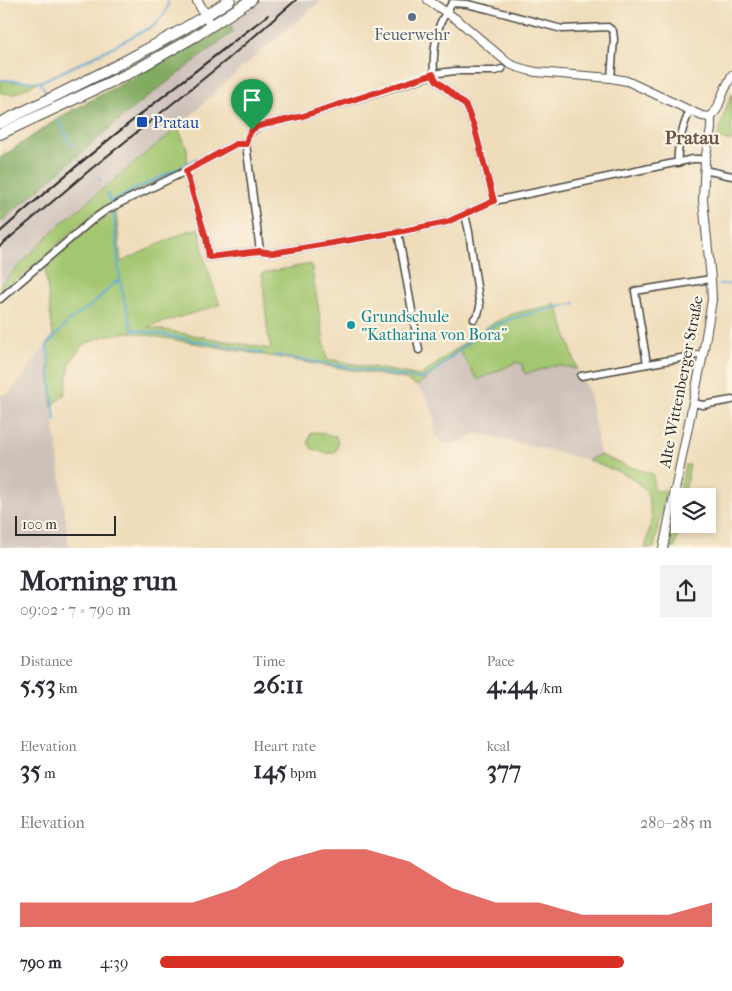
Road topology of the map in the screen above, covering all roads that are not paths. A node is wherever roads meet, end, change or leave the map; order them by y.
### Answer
1 (197, 0) edge
2 (230, 0) edge
3 (251, 0) edge
4 (428, 0) edge
5 (446, 12) junction
6 (205, 16) junction
7 (212, 26) junction
8 (502, 69) dead end
9 (433, 74) junction
10 (732, 75) edge
11 (612, 78) junction
12 (690, 111) junction
13 (711, 117) junction
14 (0, 123) edge
15 (0, 134) edge
16 (246, 144) junction
17 (705, 160) junction
18 (678, 162) junction
19 (704, 170) junction
20 (186, 171) junction
21 (732, 176) edge
22 (494, 201) junction
23 (465, 214) junction
24 (398, 232) junction
25 (260, 251) junction
26 (712, 279) junction
27 (0, 299) edge
28 (474, 319) dead end
29 (419, 350) dead end
30 (703, 354) junction
31 (647, 364) junction
32 (581, 376) dead end
33 (732, 400) edge
34 (693, 403) junction
35 (663, 548) edge

1 - 6 main road
2 - 6 main road
3 - 7 main road
4 - 5 street
5 - 9 street
5 - 11 street
5 - 11 street
6 - 7 main road
6 - 14 main road
7 - 15 main road
8 - 9 street
9 - 16 street
9 - 22 street
10 - 13 street, Alte Wittenberger Straße
11 - 12 street
12 - 13 street
12 - 18 street
13 - 17 street, Alte Wittenberger Straße
16 - 20 street
16 - 25 street
17 - 18 street
17 - 19 street, Alte Wittenberger Straße
18 - 22 street
19 - 21 street
19 - 26 street, Alte Wittenberger Straße
20 - 25 street
20 - 27 street
22 - 23 street
23 - 24 street
23 - 28 street
24 - 25 street
24 - 29 street
26 - 30 street, Alte Wittenberger Straße
26 - 31 street
30 - 31 street
30 - 34 street, Alte Wittenberger Straße
31 - 32 street
33 - 34 street
34 - 35 street, Alte Wittenberger Straße

